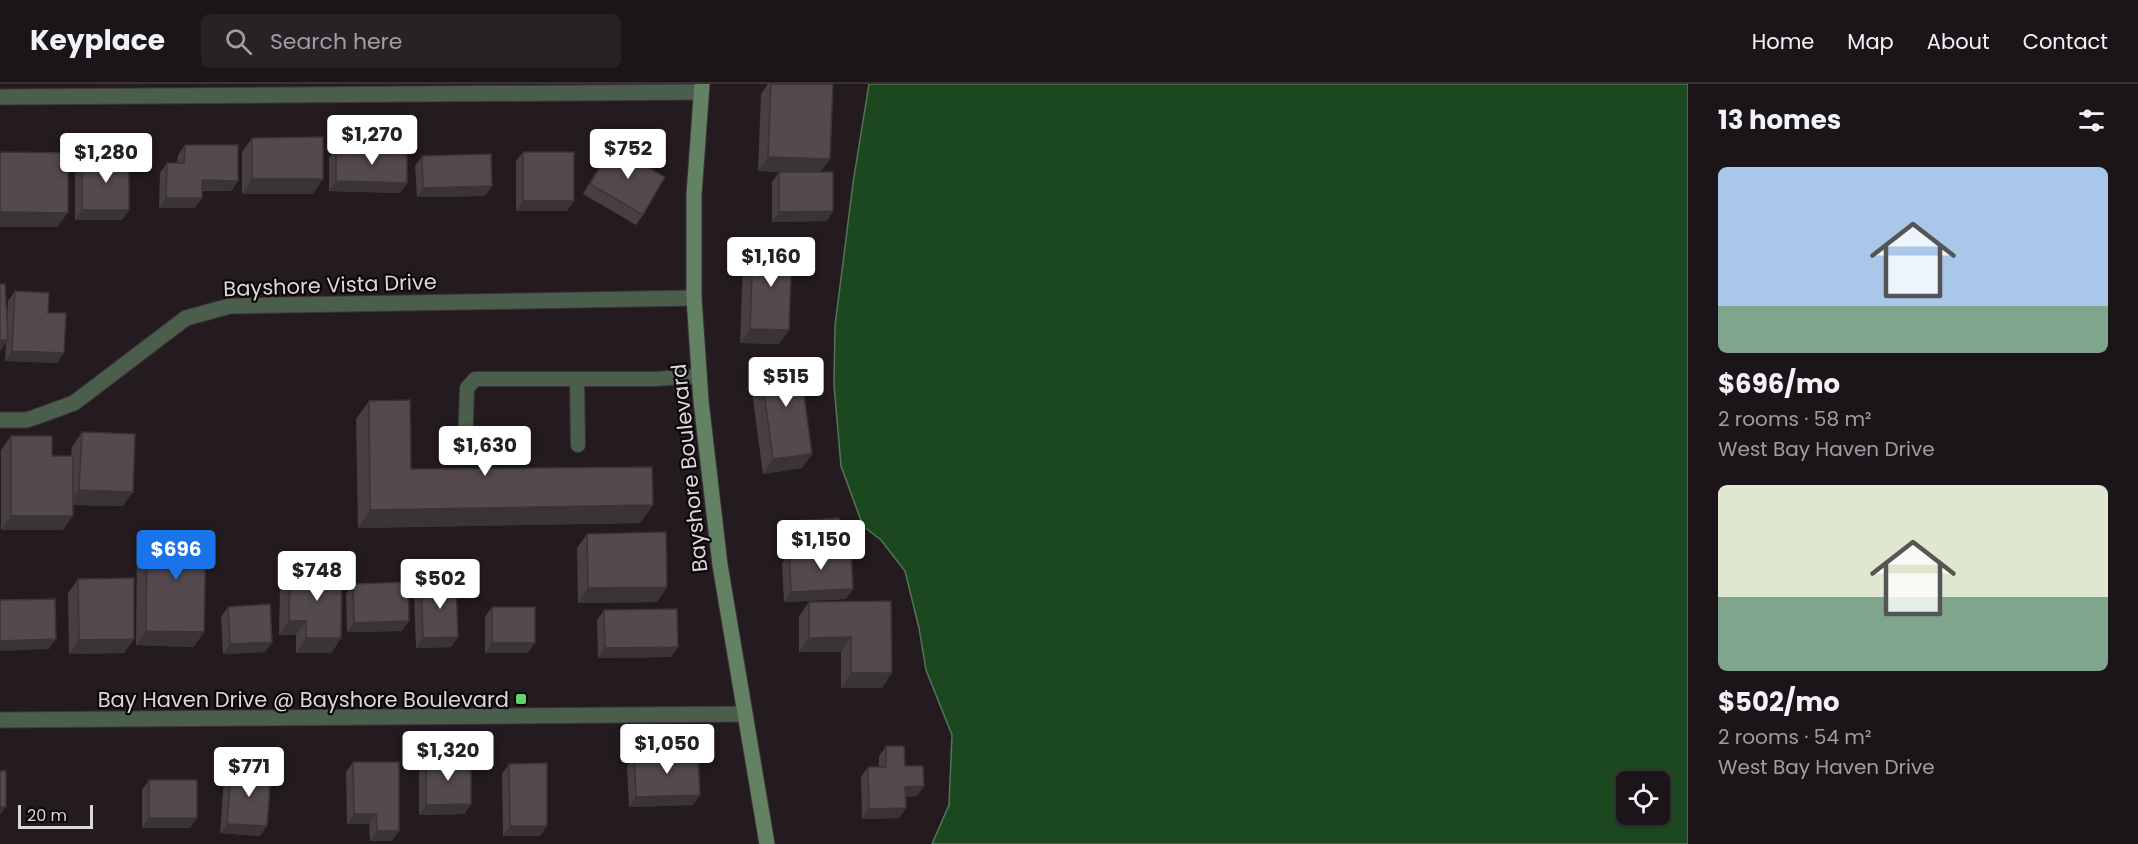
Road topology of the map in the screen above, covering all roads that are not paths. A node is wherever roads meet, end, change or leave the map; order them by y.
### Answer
1 (701, 88) edge
2 (0, 97) edge
3 (694, 298) junction
4 (699, 376) junction
5 (577, 380) junction
6 (0, 420) edge
7 (578, 444) dead end
8 (465, 449) dead end
9 (745, 714) junction
10 (0, 720) edge
11 (767, 844) edge

1 - 2 street
1 - 3 street, Bayshore Boulevard
3 - 4 street, Bayshore Boulevard
3 - 6 street, Bayshore Vista Drive
4 - 5 lane
4 - 9 street, Bayshore Boulevard
5 - 7 lane
5 - 8 lane
9 - 10 street
9 - 11 street, Bayshore Boulevard

